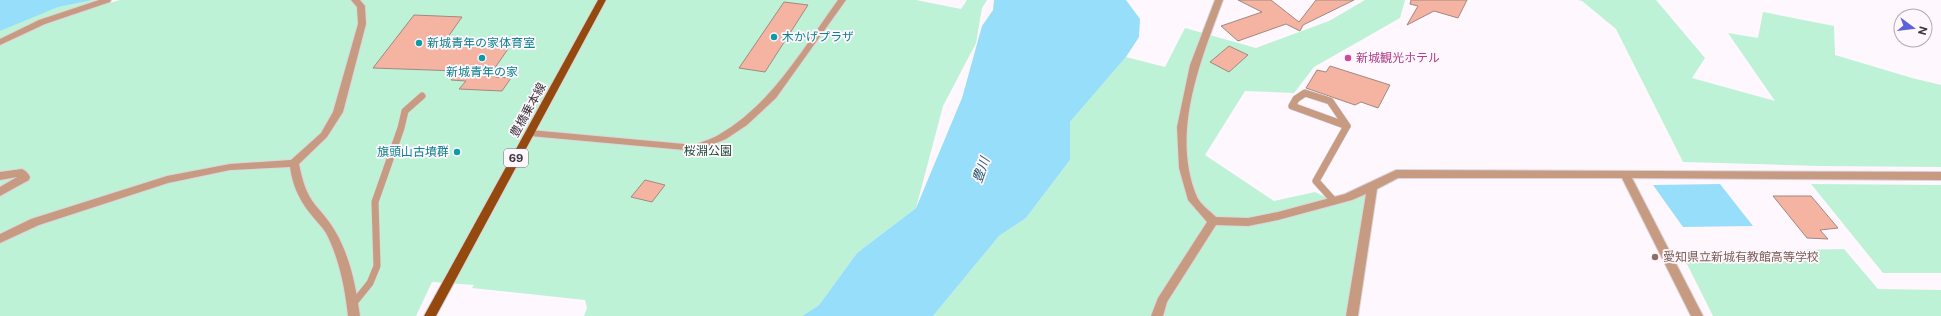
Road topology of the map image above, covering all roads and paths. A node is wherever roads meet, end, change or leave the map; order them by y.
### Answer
1 (108, 0) edge
2 (355, 0) edge
3 (602, 0) edge
4 (842, 0) edge
5 (1219, 0) edge
6 (0, 42) edge
7 (422, 96) dead end
8 (1347, 126) junction
9 (530, 133) junction
10 (294, 163) junction
11 (1625, 174) junction
12 (0, 176) edge
13 (1941, 176) edge
14 (1372, 187) junction
15 (0, 192) edge
16 (1334, 201) junction
17 (1213, 221) junction
18 (0, 239) edge
19 (353, 304) junction
20 (354, 316) edge
21 (430, 316) edge
22 (1157, 316) edge
23 (1352, 316) edge
24 (1697, 316) edge

1 - 6 street
2 - 10 street
3 - 9 main road, 豊橋乗本線 / 69
4 - 9 street
5 - 17 street
7 - 19 lane
8 - 8 lane
8 - 16 lane
9 - 21 main road, 豊橋乗本線 / 69
10 - 18 street
10 - 19 street
11 - 13 street
11 - 14 street
11 - 24 street
12 - 15 street
14 - 16 street
14 - 23 street
16 - 17 street
17 - 22 street
19 - 20 street

